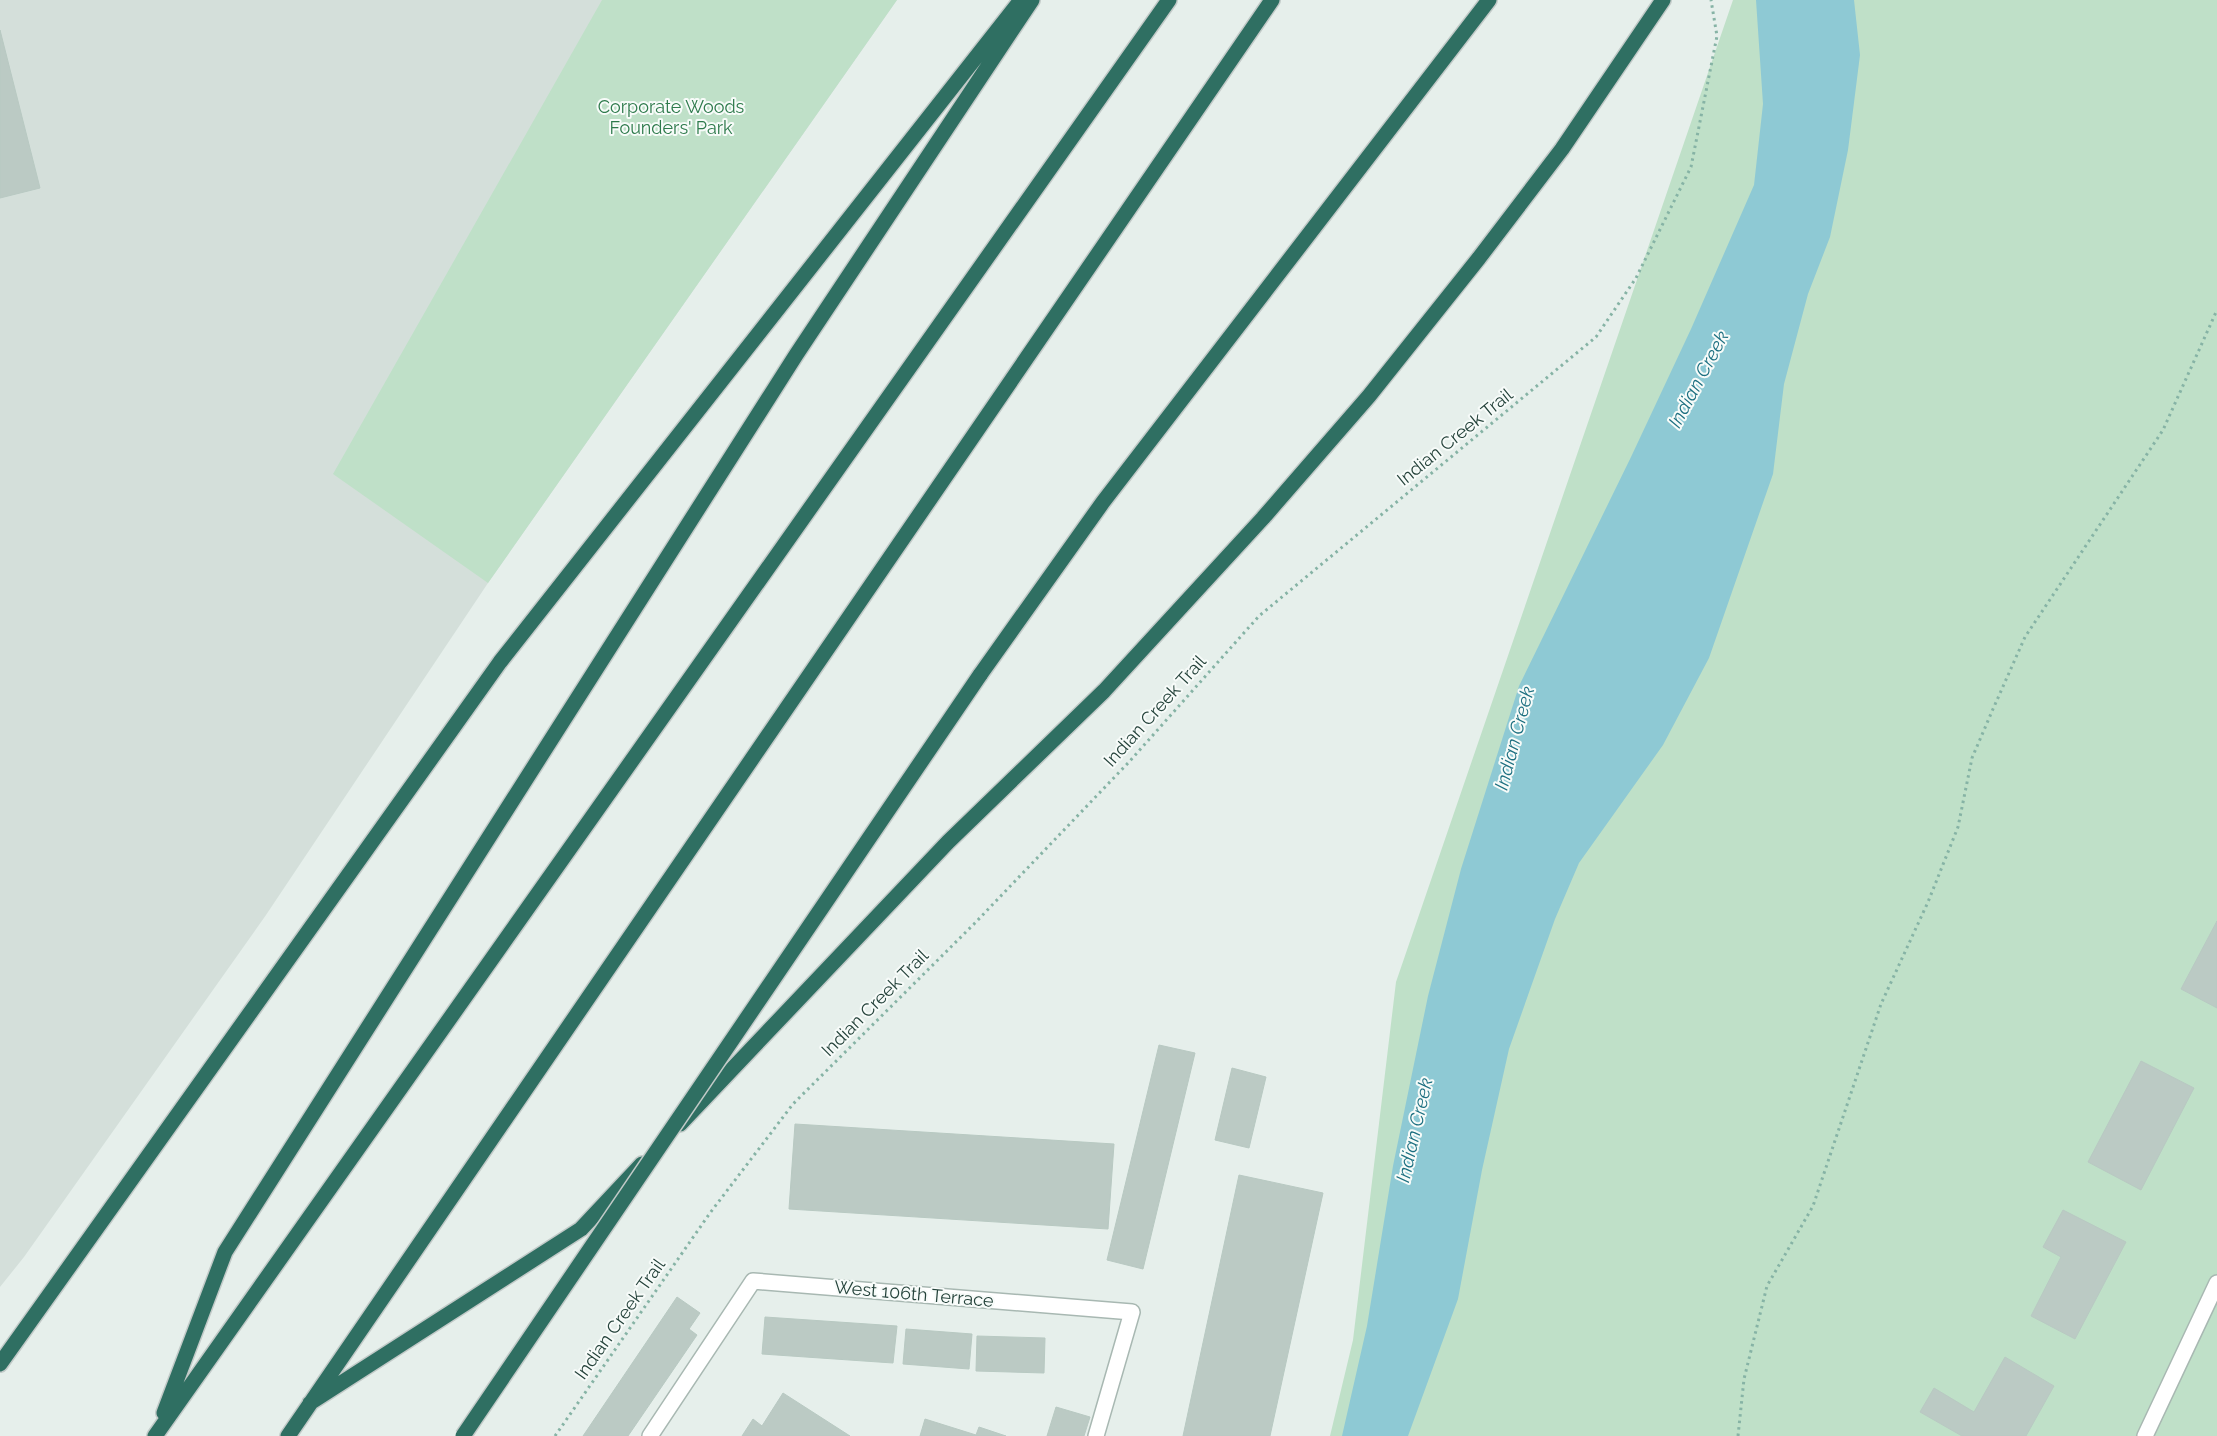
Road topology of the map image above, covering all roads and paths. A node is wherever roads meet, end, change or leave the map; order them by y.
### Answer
1 (1021, 0) edge
2 (1032, 0) edge
3 (1169, 0) edge
4 (1272, 0) edge
5 (1489, 0) edge
6 (1663, 0) edge
7 (1712, 0) edge
8 (2217, 310) edge
9 (2217, 1283) edge
10 (0, 1364) edge
11 (310, 1403) junction
12 (156, 1434) edge
13 (288, 1436) edge
14 (463, 1436) edge
15 (555, 1436) edge
16 (650, 1436) edge
17 (1096, 1436) edge
18 (1738, 1436) edge
19 (2145, 1436) edge

1 - 10 highway
2 - 12 highway
3 - 12 highway
4 - 11 highway
5 - 14 highway, bridge
6 - 11 highway
7 - 15 path, Indian Creek Trail
8 - 18 path
9 - 19 street
11 - 13 highway
16 - 17 street, West 106th Terrace

